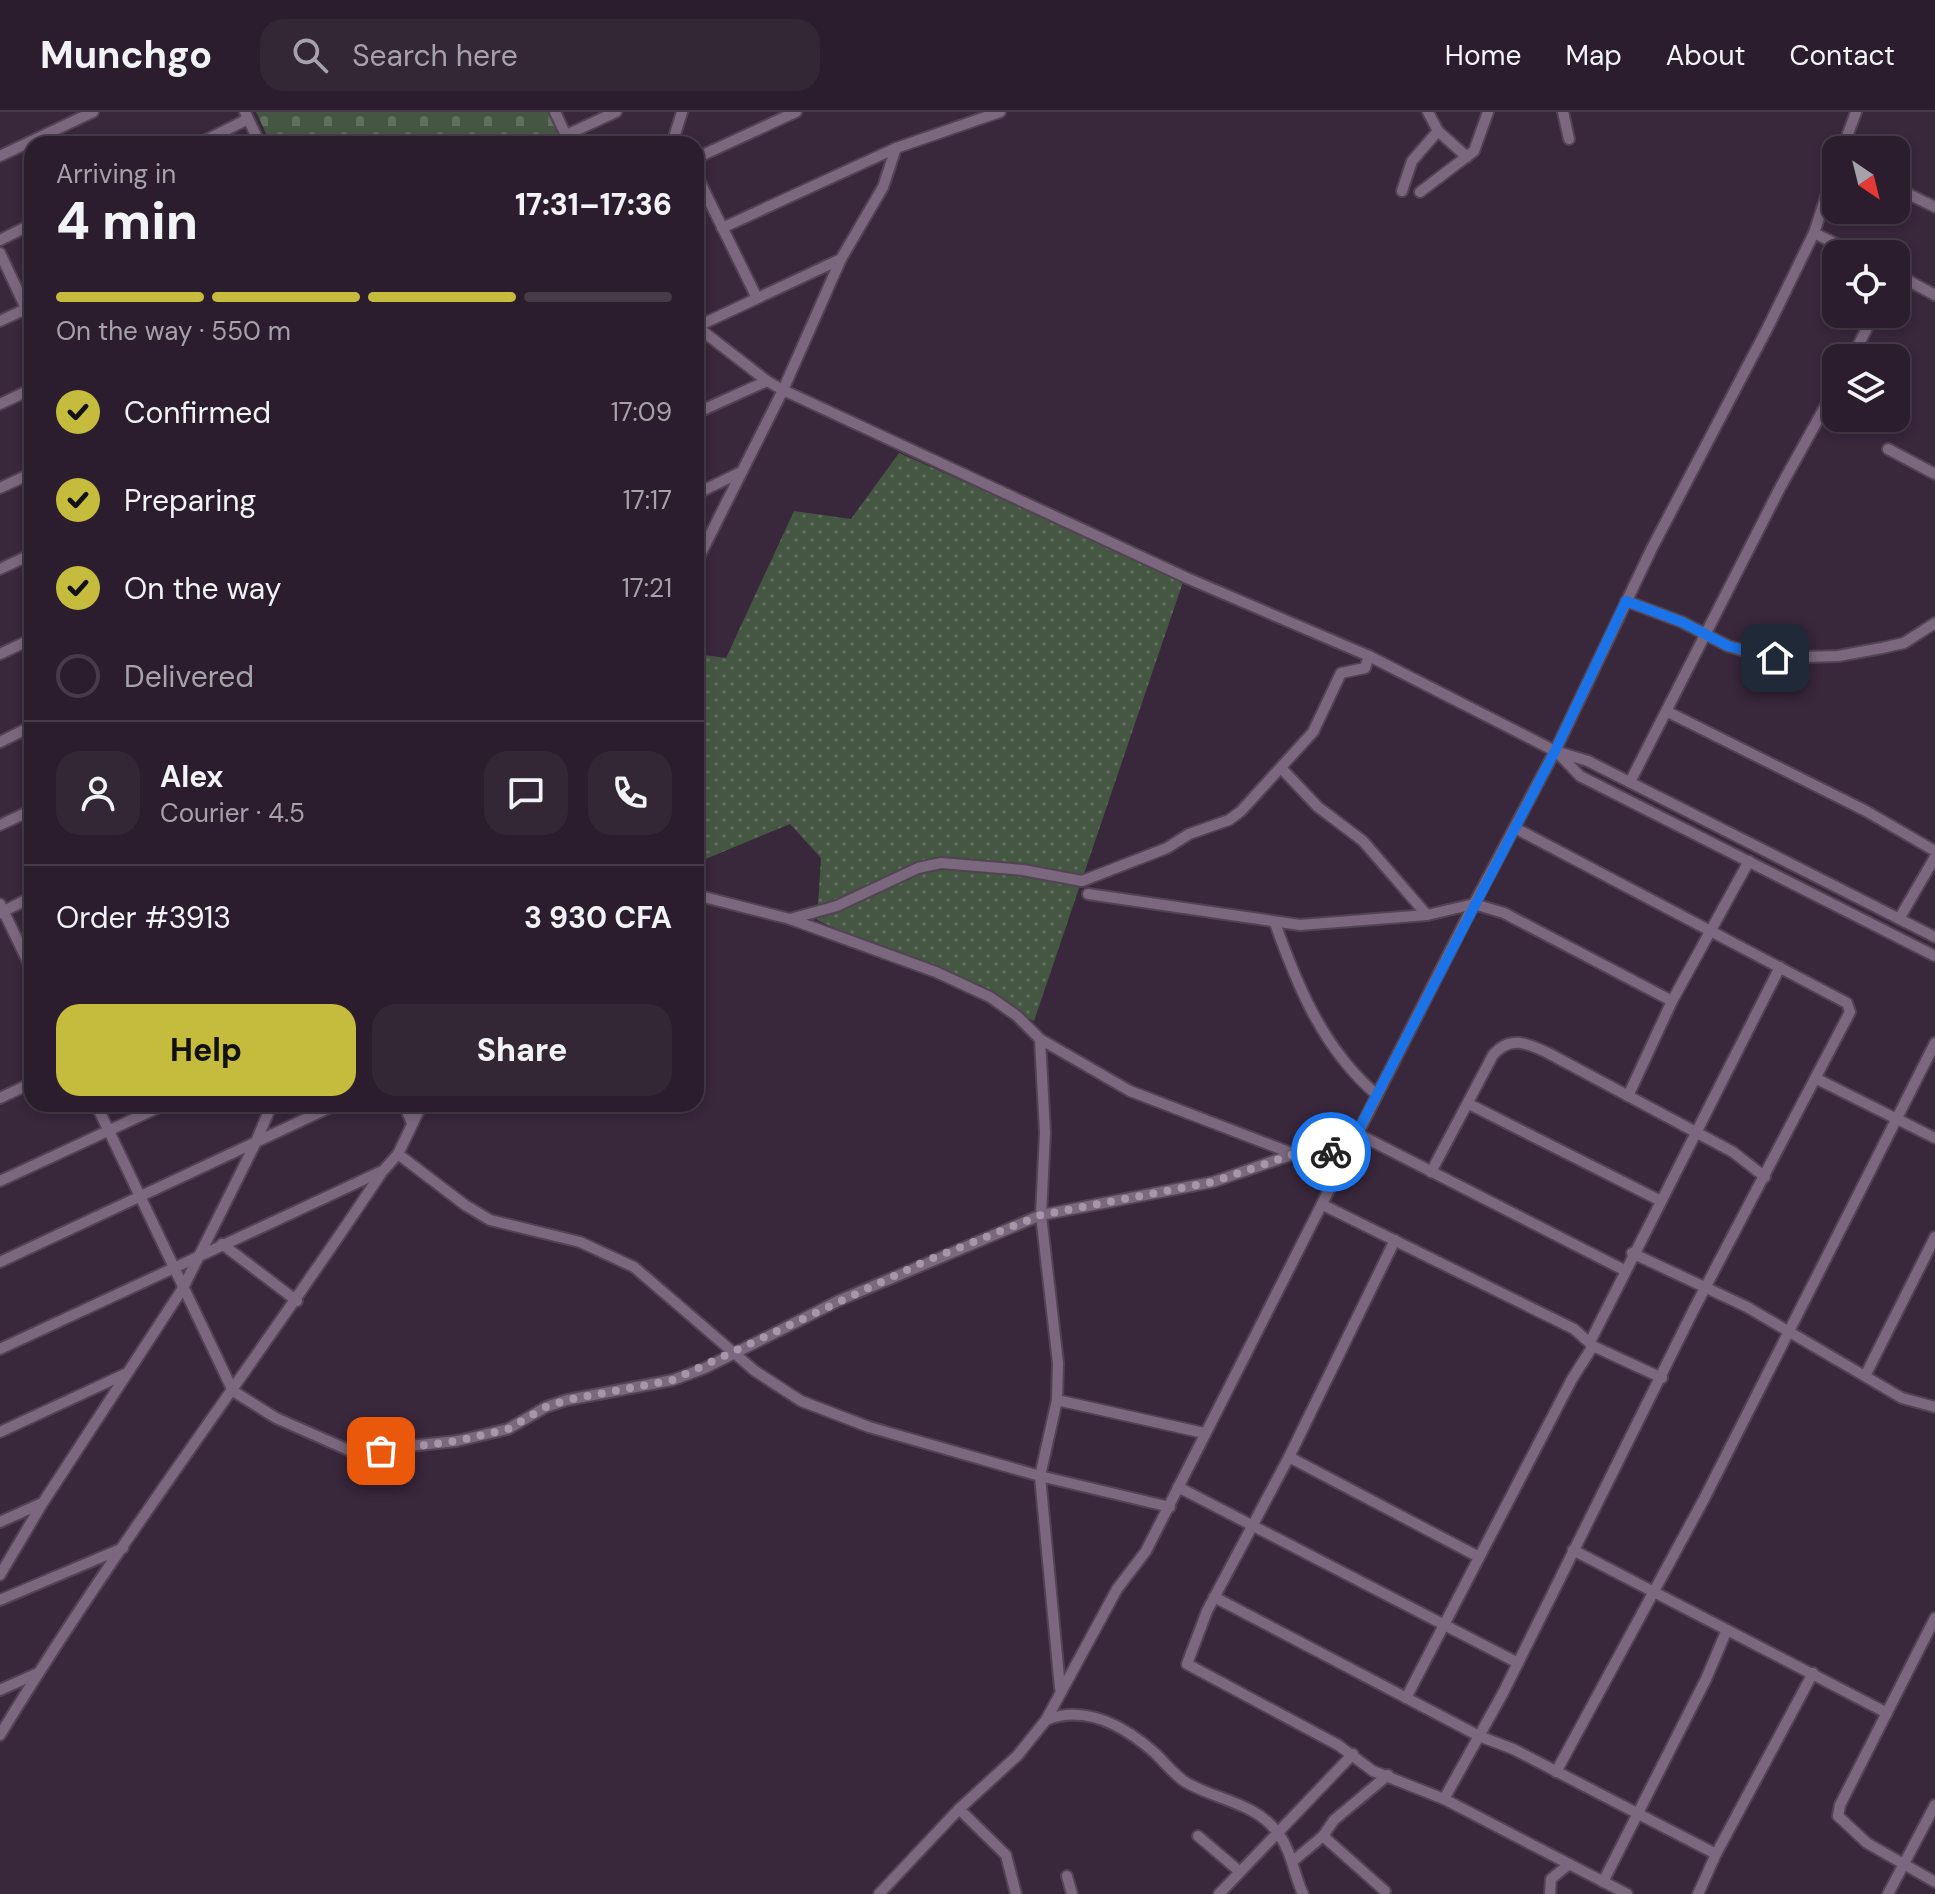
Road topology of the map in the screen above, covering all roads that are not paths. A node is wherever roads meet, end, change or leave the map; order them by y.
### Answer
1 (93, 112) edge
2 (555, 112) edge
3 (616, 112) edge
4 (682, 112) edge
5 (796, 112) edge
6 (1000, 112) edge
7 (1428, 112) edge
8 (1488, 112) edge
9 (1563, 112) edge
10 (1856, 112) edge
11 (247, 116) edge
12 (1438, 131) junction
13 (42, 136) edge
14 (212, 136) edge
15 (256, 136) edge
16 (566, 136) edge
17 (575, 136) edge
18 (674, 136) edge
19 (1847, 136) edge
20 (1569, 139) dead end
21 (24, 145) edge
22 (896, 148) junction
23 (704, 154) edge
24 (0, 156) edge
25 (1467, 157) junction
26 (704, 191) edge
27 (1402, 191) dead end
28 (1420, 192) dead end
29 (1910, 194) edge
30 (1934, 203) edge
31 (1822, 209) edge
32 (24, 228) edge
33 (722, 228) junction
34 (1814, 233) junction
35 (0, 240) edge
36 (1828, 240) edge
37 (0, 253) edge
38 (841, 259) junction
39 (1910, 282) edge
40 (1935, 295) edge
41 (24, 298) edge
42 (757, 298) junction
43 (24, 309) edge
44 (0, 321) edge
45 (704, 322) edge
46 (704, 332) edge
47 (767, 381) junction
48 (783, 390) junction
49 (24, 393) edge
50 (0, 404) edge
51 (704, 409) edge
52 (1822, 412) edge
53 (1888, 449) dead end
54 (739, 473) junction
55 (1935, 474) edge
56 (24, 477) edge
57 (0, 488) edge
58 (704, 490) edge
59 (704, 546) edge
60 (24, 558) edge
61 (0, 569) edge
62 (1626, 601) junction
63 (1935, 623) edge
64 (1706, 635) junction
65 (24, 643) edge
66 (0, 654) edge
67 (1369, 656) junction
68 (1668, 712) junction
69 (24, 730) edge
70 (0, 742) edge
71 (1555, 751) junction
72 (1282, 769) junction
73 (1630, 782) junction
74 (24, 814) edge
75 (0, 825) edge
76 (1515, 828) junction
77 (1935, 854) edge
78 (1749, 861) junction
79 (1088, 894) dead end
80 (704, 897) edge
81 (24, 900) edge
82 (1474, 904) junction
83 (1, 909) edge
84 (1427, 915) junction
85 (790, 919) junction
86 (1899, 919) junction
87 (1275, 923) junction
88 (1712, 931) junction
89 (1935, 937) edge
90 (24, 954) edge
91 (1935, 956) edge
92 (1780, 967) junction
93 (1672, 1001) junction
94 (1040, 1039) junction
95 (1934, 1046) edge
96 (1817, 1079) junction
97 (24, 1087) edge
98 (1377, 1095) junction
99 (1628, 1096) junction
100 (0, 1098) edge
101 (1469, 1104) junction
102 (100, 1112) edge
103 (148, 1112) edge
104 (269, 1112) edge
105 (321, 1112) edge
106 (407, 1112) edge
107 (418, 1112) edge
108 (1897, 1119) junction
109 (412, 1123) junction
110 (108, 1130) junction
111 (1356, 1133) junction
112 (1697, 1133) junction
113 (1935, 1138) edge
114 (255, 1144) junction
115 (1347, 1152) junction
116 (398, 1154) junction
117 (1294, 1154) junction
118 (382, 1172) junction
119 (1431, 1172) junction
120 (1765, 1177) junction
121 (0, 1181) edge
122 (140, 1197) junction
123 (1659, 1200) junction
124 (1323, 1205) junction
125 (1041, 1215) junction
126 (1935, 1237) edge
127 (1395, 1240) junction
128 (222, 1244) junction
129 (1632, 1253) junction
130 (201, 1254) junction
131 (0, 1262) edge
132 (172, 1267) junction
133 (1624, 1270) junction
134 (1706, 1287) junction
135 (183, 1288) junction
136 (297, 1301) junction
137 (1788, 1332) junction
138 (1592, 1344) junction
139 (0, 1349) edge
140 (733, 1353) junction
141 (127, 1373) junction
142 (1865, 1376) junction
143 (1662, 1378) junction
144 (233, 1391) junction
145 (1057, 1400) junction
146 (1935, 1407) edge
147 (0, 1432) edge
148 (1204, 1433) junction
149 (1289, 1457) junction
150 (1040, 1476) junction
151 (1178, 1487) junction
152 (42, 1504) junction
153 (1170, 1507) junction
154 (0, 1522) edge
155 (1253, 1525) junction
156 (123, 1548) junction
157 (1573, 1550) junction
158 (1477, 1556) junction
159 (0, 1575) edge
160 (1656, 1590) junction
161 (1214, 1597) junction
162 (0, 1600) edge
163 (1935, 1618) edge
164 (1443, 1625) junction
165 (1726, 1632) junction
166 (1518, 1663) junction
167 (40, 1672) junction
168 (1813, 1673) junction
169 (1060, 1688) junction
170 (0, 1690) edge
171 (1406, 1698) junction
172 (1887, 1713) junction
173 (1046, 1720) junction
174 (0, 1735) edge
175 (1479, 1736) junction
176 (1353, 1754) junction
177 (1556, 1772) junction
178 (1388, 1775) junction
179 (1444, 1799) junction
180 (1935, 1805) edge
181 (959, 1809) junction
182 (1639, 1815) junction
183 (1278, 1832) junction
184 (1198, 1836) dead end
185 (1323, 1836) junction
186 (1716, 1854) junction
187 (1293, 1861) junction
188 (1569, 1864) junction
189 (1904, 1864) junction
190 (1239, 1871) junction
191 (1067, 1876) dead end
192 (1603, 1882) junction
193 (1935, 1882) edge
194 (1385, 1891) dead end
195 (1300, 1893) edge
196 (879, 1894) edge
197 (1016, 1894) edge
198 (1072, 1894) edge
199 (1219, 1894) edge
200 (1550, 1894) edge
201 (1627, 1894) edge
202 (1698, 1894) edge
203 (1888, 1894) edge

1 - 13 street
2 - 16 street
3 - 17 street
4 - 18 street
5 - 23 street
6 - 22 street
7 - 12 street
8 - 25 street
9 - 20 street
10 - 19 street
11 - 14 street
11 - 15 street
12 - 25 street
12 - 27 street
21 - 24 street
22 - 33 street
22 - 38 street
25 - 28 street
26 - 33 street
29 - 30 street
31 - 34 street
32 - 35 street
33 - 42 street
34 - 36 street
34 - 62 street
37 - 41 street
38 - 42 street
38 - 48 street
39 - 40 street
42 - 45 street
43 - 44 street
46 - 47 street
47 - 48 street
47 - 51 street
48 - 54 street
48 - 67 street
49 - 50 street
52 - 64 street
53 - 55 street
54 - 58 street
54 - 59 street
56 - 57 street
60 - 61 street
62 - 64 street
62 - 71 street
63 - 64 street
64 - 68 street
65 - 66 street
67 - 71 street
67 - 72 street
68 - 73 street
68 - 77 street
69 - 70 street
71 - 73 street
71 - 76 street
71 - 78 street
72 - 84 street
72 - 85 street
73 - 86 street
74 - 75 street
76 - 82 street
76 - 88 street
77 - 86 street
78 - 88 street
78 - 91 street
79 - 87 street
80 - 85 street
81 - 83 street
82 - 84 street
82 - 93 street
82 - 98 street
83 - 90 street
84 - 87 street
85 - 94 street
86 - 89 street
87 - 98 street
88 - 92 street
88 - 93 street
92 - 96 street
92 - 112 street
93 - 99 street
94 - 117 street
94 - 125 street
95 - 108 street
96 - 108 street
96 - 120 street
97 - 100 street
98 - 111 street
99 - 101 street
99 - 112 street
101 - 119 street
101 - 123 street
102 - 110 street
103 - 110 street
104 - 114 street
105 - 114 street
106 - 109 street
107 - 109 street
108 - 113 street
108 - 137 street
109 - 116 street
110 - 121 street
110 - 122 street
111 - 115 street
111 - 119 street
112 - 120 street
112 - 123 street
114 - 122 street
114 - 130 street
115 - 117 street
115 - 124 street
116 - 118 street
116 - 140 street
117 - 125 street
118 - 128 street
118 - 136 street
119 - 133 street
120 - 134 street
122 - 131 street
122 - 132 street
123 - 129 street
124 - 127 street
124 - 148 street
125 - 140 street
125 - 145 street
126 - 142 street
127 - 138 street
127 - 149 street
128 - 130 street
128 - 136 street
129 - 133 street
129 - 134 street
130 - 132 street
130 - 135 street
132 - 135 street
132 - 139 street
133 - 138 street
134 - 137 street
134 - 143 street
135 - 141 street
135 - 144 street
136 - 144 street
137 - 142 street
137 - 160 street
138 - 143 street
138 - 158 street
140 - 144 street
140 - 150 street
141 - 147 street
141 - 152 street
142 - 146 street
143 - 157 street
144 - 156 street
145 - 148 street
145 - 150 street
148 - 151 street
149 - 155 street
149 - 158 street
150 - 153 street
150 - 169 street
151 - 153 street
151 - 155 street
152 - 154 street
152 - 159 street
153 - 169 street
155 - 161 street
155 - 164 street
156 - 162 street
156 - 167 street
157 - 160 street
157 - 166 street
158 - 164 street
160 - 165 street
160 - 177 street
161 - 171 street
161 - 176 street
163 - 172 street
164 - 166 street
164 - 171 street
165 - 168 street
165 - 182 street
166 - 175 street
167 - 170 street
167 - 174 street
168 - 172 street
168 - 186 street
169 - 173 street
171 - 175 street
172 - 189 street
173 - 181 street
173 - 183 street
175 - 177 street
175 - 179 street
176 - 178 street
176 - 183 street
177 - 182 street
178 - 179 street
178 - 185 street
179 - 188 street
180 - 189 street
181 - 196 street
181 - 197 street
182 - 186 street
182 - 192 street
183 - 187 street
183 - 190 street
184 - 190 street
185 - 187 street
185 - 194 street
186 - 202 street
187 - 195 street
188 - 192 street
188 - 200 street
189 - 193 street
189 - 203 street
190 - 199 street
191 - 198 street
192 - 201 street

